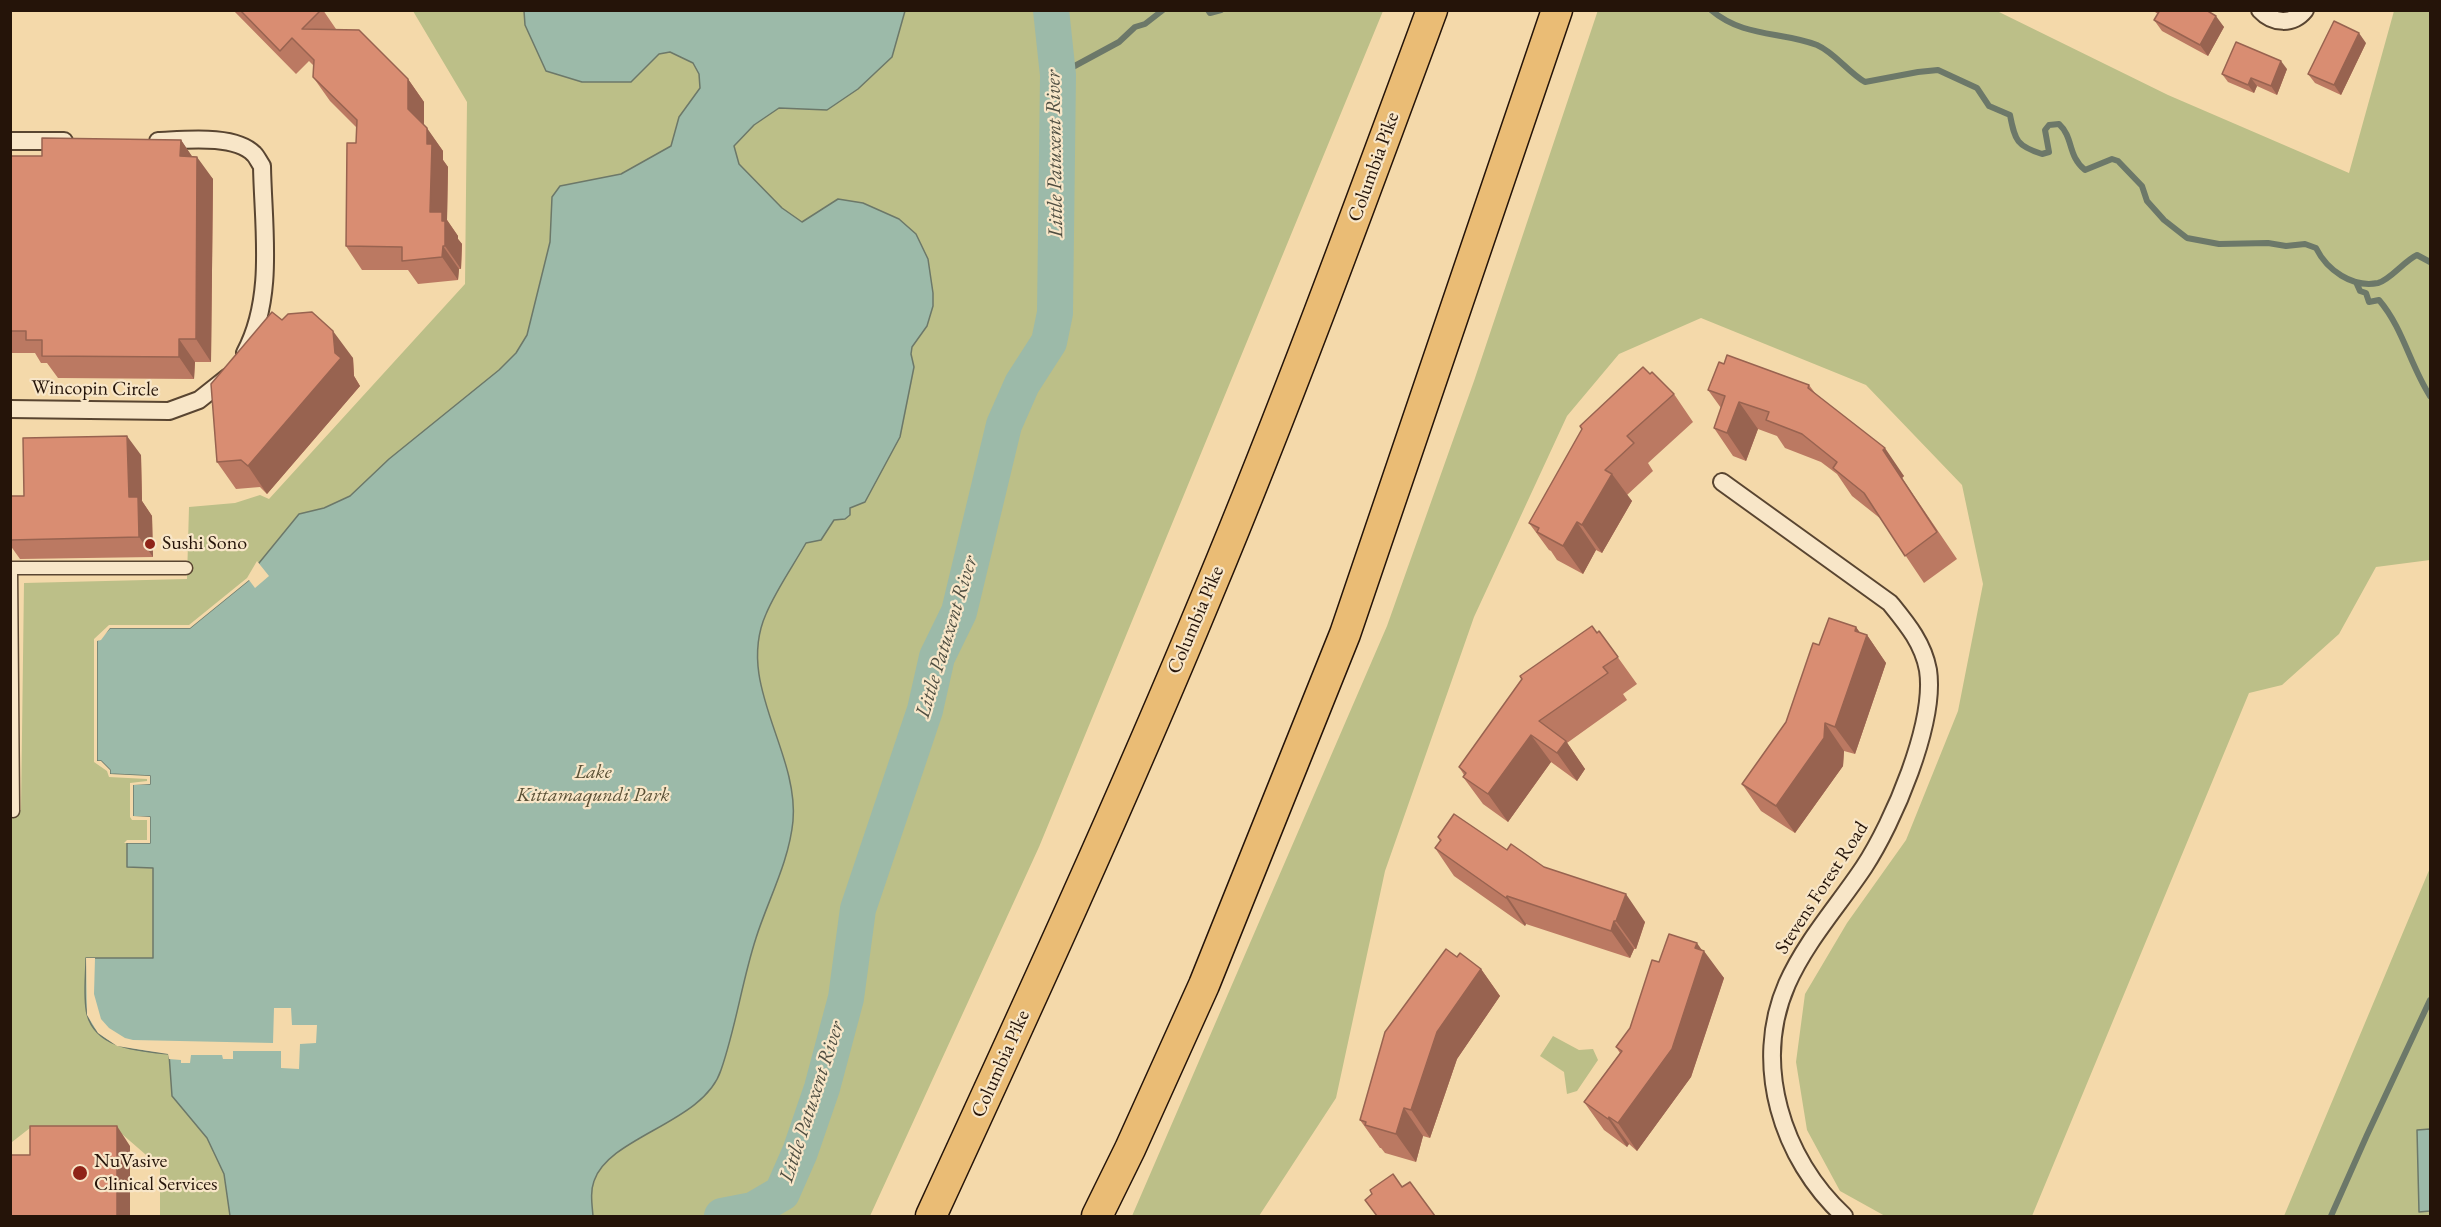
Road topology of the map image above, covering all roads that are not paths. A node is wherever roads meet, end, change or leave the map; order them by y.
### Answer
1 (1432, 10) edge
2 (1557, 10) edge
3 (2260, 10) edge
4 (2305, 10) edge
5 (10, 141) edge
6 (85, 141) edge
7 (141, 141) edge
8 (10, 409) edge
9 (1722, 482) dead end
10 (186, 568) dead end
11 (13, 811) dead end
12 (931, 1216) edge
13 (1097, 1216) edge
14 (1844, 1216) edge

1 - 12 highway, Columbia Pike
2 - 13 highway
3 - 4 street
5 - 6 street
7 - 8 street, Wincopin Circle
9 - 14 street, Stevens Forest Road
10 - 11 street

